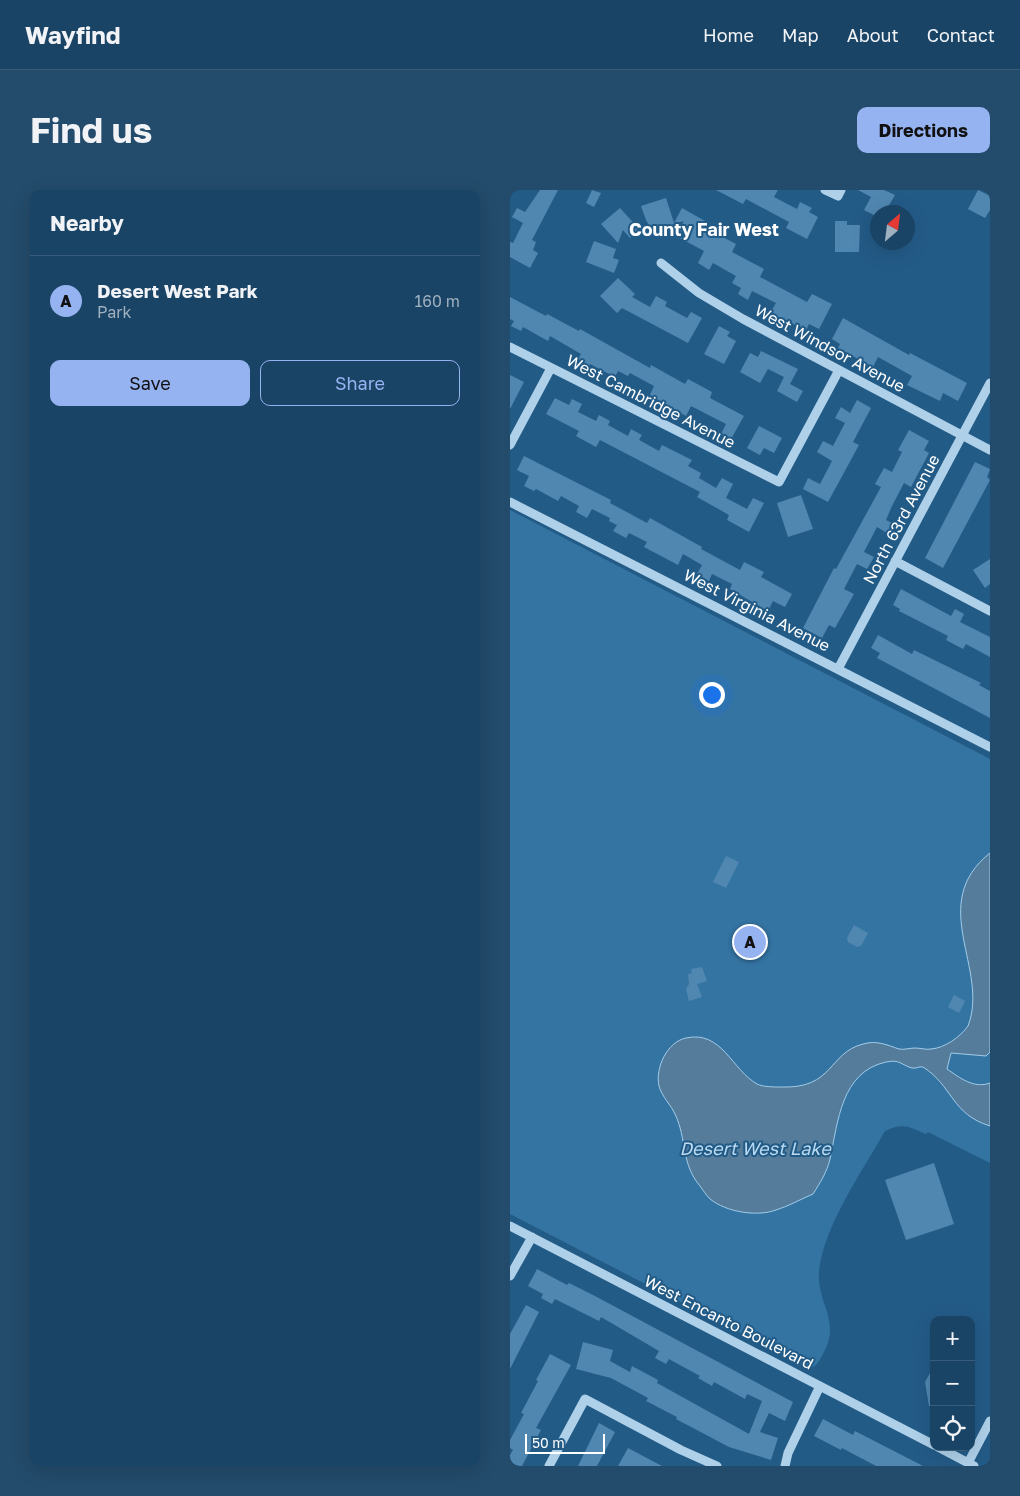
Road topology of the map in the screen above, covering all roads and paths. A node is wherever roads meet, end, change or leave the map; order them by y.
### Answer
1 (825, 190) edge
2 (839, 193) edge
3 (661, 263) dead end
4 (510, 347) edge
5 (551, 368) junction
6 (839, 370) junction
7 (990, 383) edge
8 (962, 435) junction
9 (510, 445) edge
10 (990, 450) edge
11 (510, 502) edge
12 (896, 560) junction
13 (990, 611) edge
14 (838, 669) junction
15 (990, 747) edge
16 (510, 1226) edge
17 (532, 1237) junction
18 (510, 1276) edge
19 (820, 1386) junction
20 (990, 1421) edge
21 (930, 1443) edge
22 (946, 1451) edge
23 (971, 1464) edge
24 (550, 1466) edge
25 (717, 1466) edge
26 (785, 1466) edge

1 - 2 street
3 - 6 street, West Windsor Avenue
4 - 5 street, West Cambridge Avenue
5 - 6 street, West Cambridge Avenue
5 - 9 street
6 - 8 street, West Windsor Avenue
7 - 8 street, North 63rd Avenue
8 - 10 street, West Windsor Avenue
8 - 12 street, North 63rd Avenue
11 - 14 street, West Virginia Avenue
12 - 13 street
12 - 14 street, North 63rd Avenue
14 - 15 street, West Virginia Avenue
16 - 17 street, West Encanto Boulevard
17 - 18 street
17 - 19 street, West Encanto Boulevard
19 - 21 street, West Encanto Boulevard
19 - 26 street
20 - 23 street
22 - 23 street
24 - 25 street

